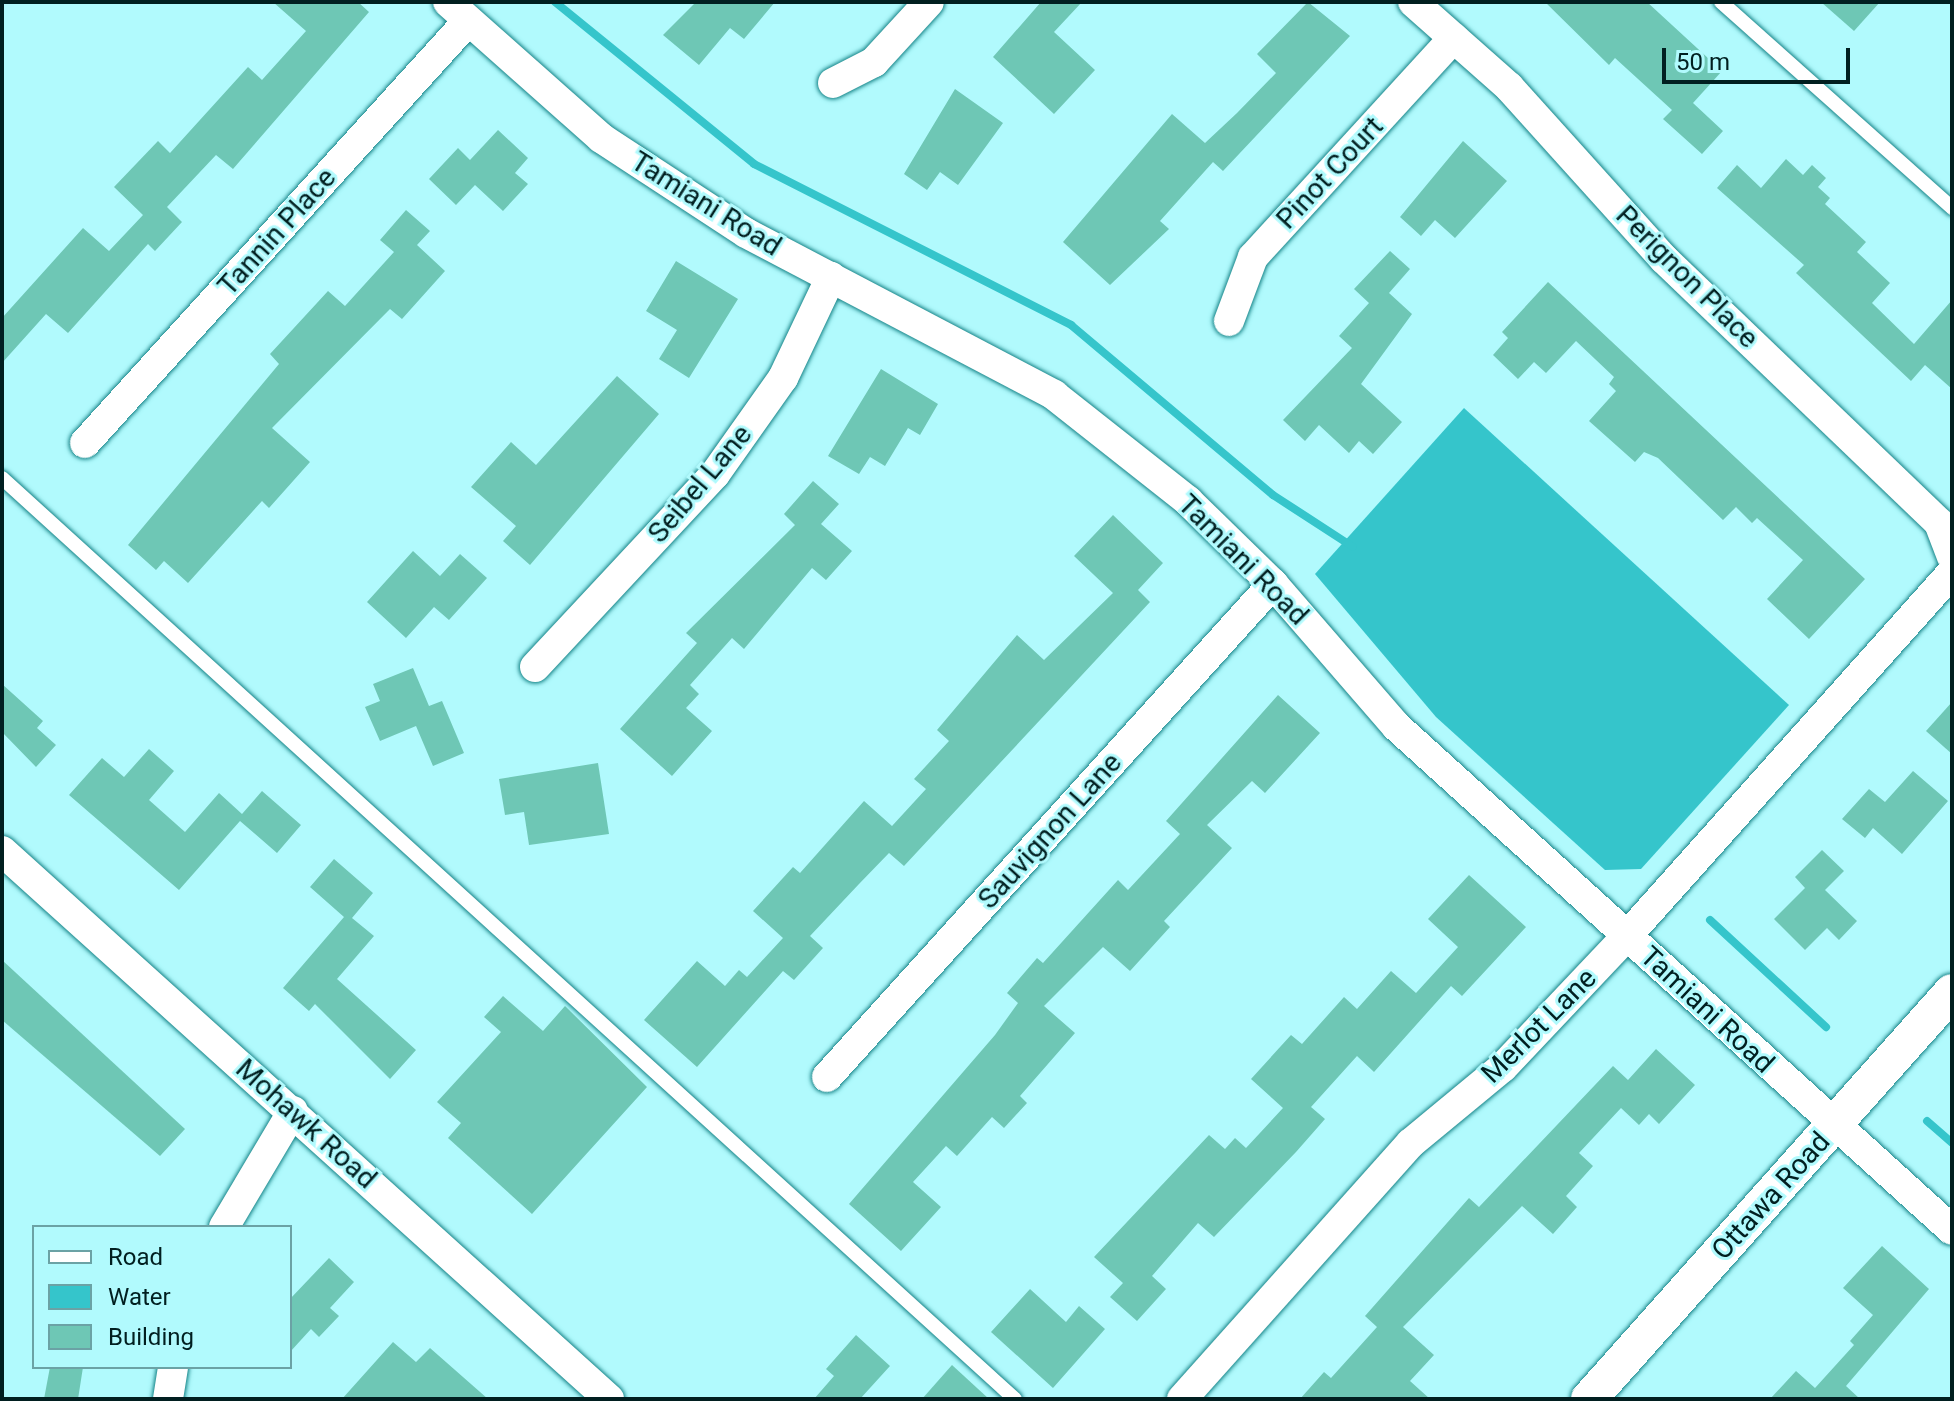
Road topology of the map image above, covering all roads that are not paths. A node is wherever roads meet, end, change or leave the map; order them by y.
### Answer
1 (929, 2) edge
2 (1413, 2) edge
3 (1721, 2) edge
4 (458, 12) edge
5 (1454, 38) junction
6 (833, 83) dead end
7 (1952, 208) edge
8 (831, 277) junction
9 (1229, 321) dead end
10 (85, 443) dead end
11 (2, 478) edge
12 (1952, 557) edge
13 (1952, 572) edge
14 (1273, 584) junction
15 (535, 667) dead end
16 (2, 851) edge
17 (1627, 936) junction
18 (1952, 992) edge
19 (827, 1077) dead end
20 (293, 1111) junction
21 (1834, 1127) junction
22 (225, 1225) edge
23 (1952, 1230) edge
24 (173, 1369) edge
25 (168, 1399) edge
26 (609, 1399) edge
27 (1015, 1399) edge
28 (1182, 1399) edge
29 (1589, 1399) edge

1 - 6 street
2 - 5 street, Perignon Place
3 - 7 lane
4 - 8 street, Tamiani Road
4 - 10 street, Tannin Place
5 - 9 street, Pinot Court
5 - 12 street, Perignon Place
8 - 14 street, Tamiani Road
8 - 15 street, Seibel Lane
11 - 27 lane
13 - 17 street, Merlot Lane
14 - 17 street, Tamiani Road
14 - 19 street, Sauvignon Lane
16 - 20 street, Mohawk Road
17 - 21 street, Tamiani Road
17 - 28 street, Merlot Lane
18 - 21 street, Ottawa Road
20 - 22 street
20 - 26 street, Mohawk Road
21 - 23 street, Tamiani Road
21 - 29 street, Ottawa Road
24 - 25 street

